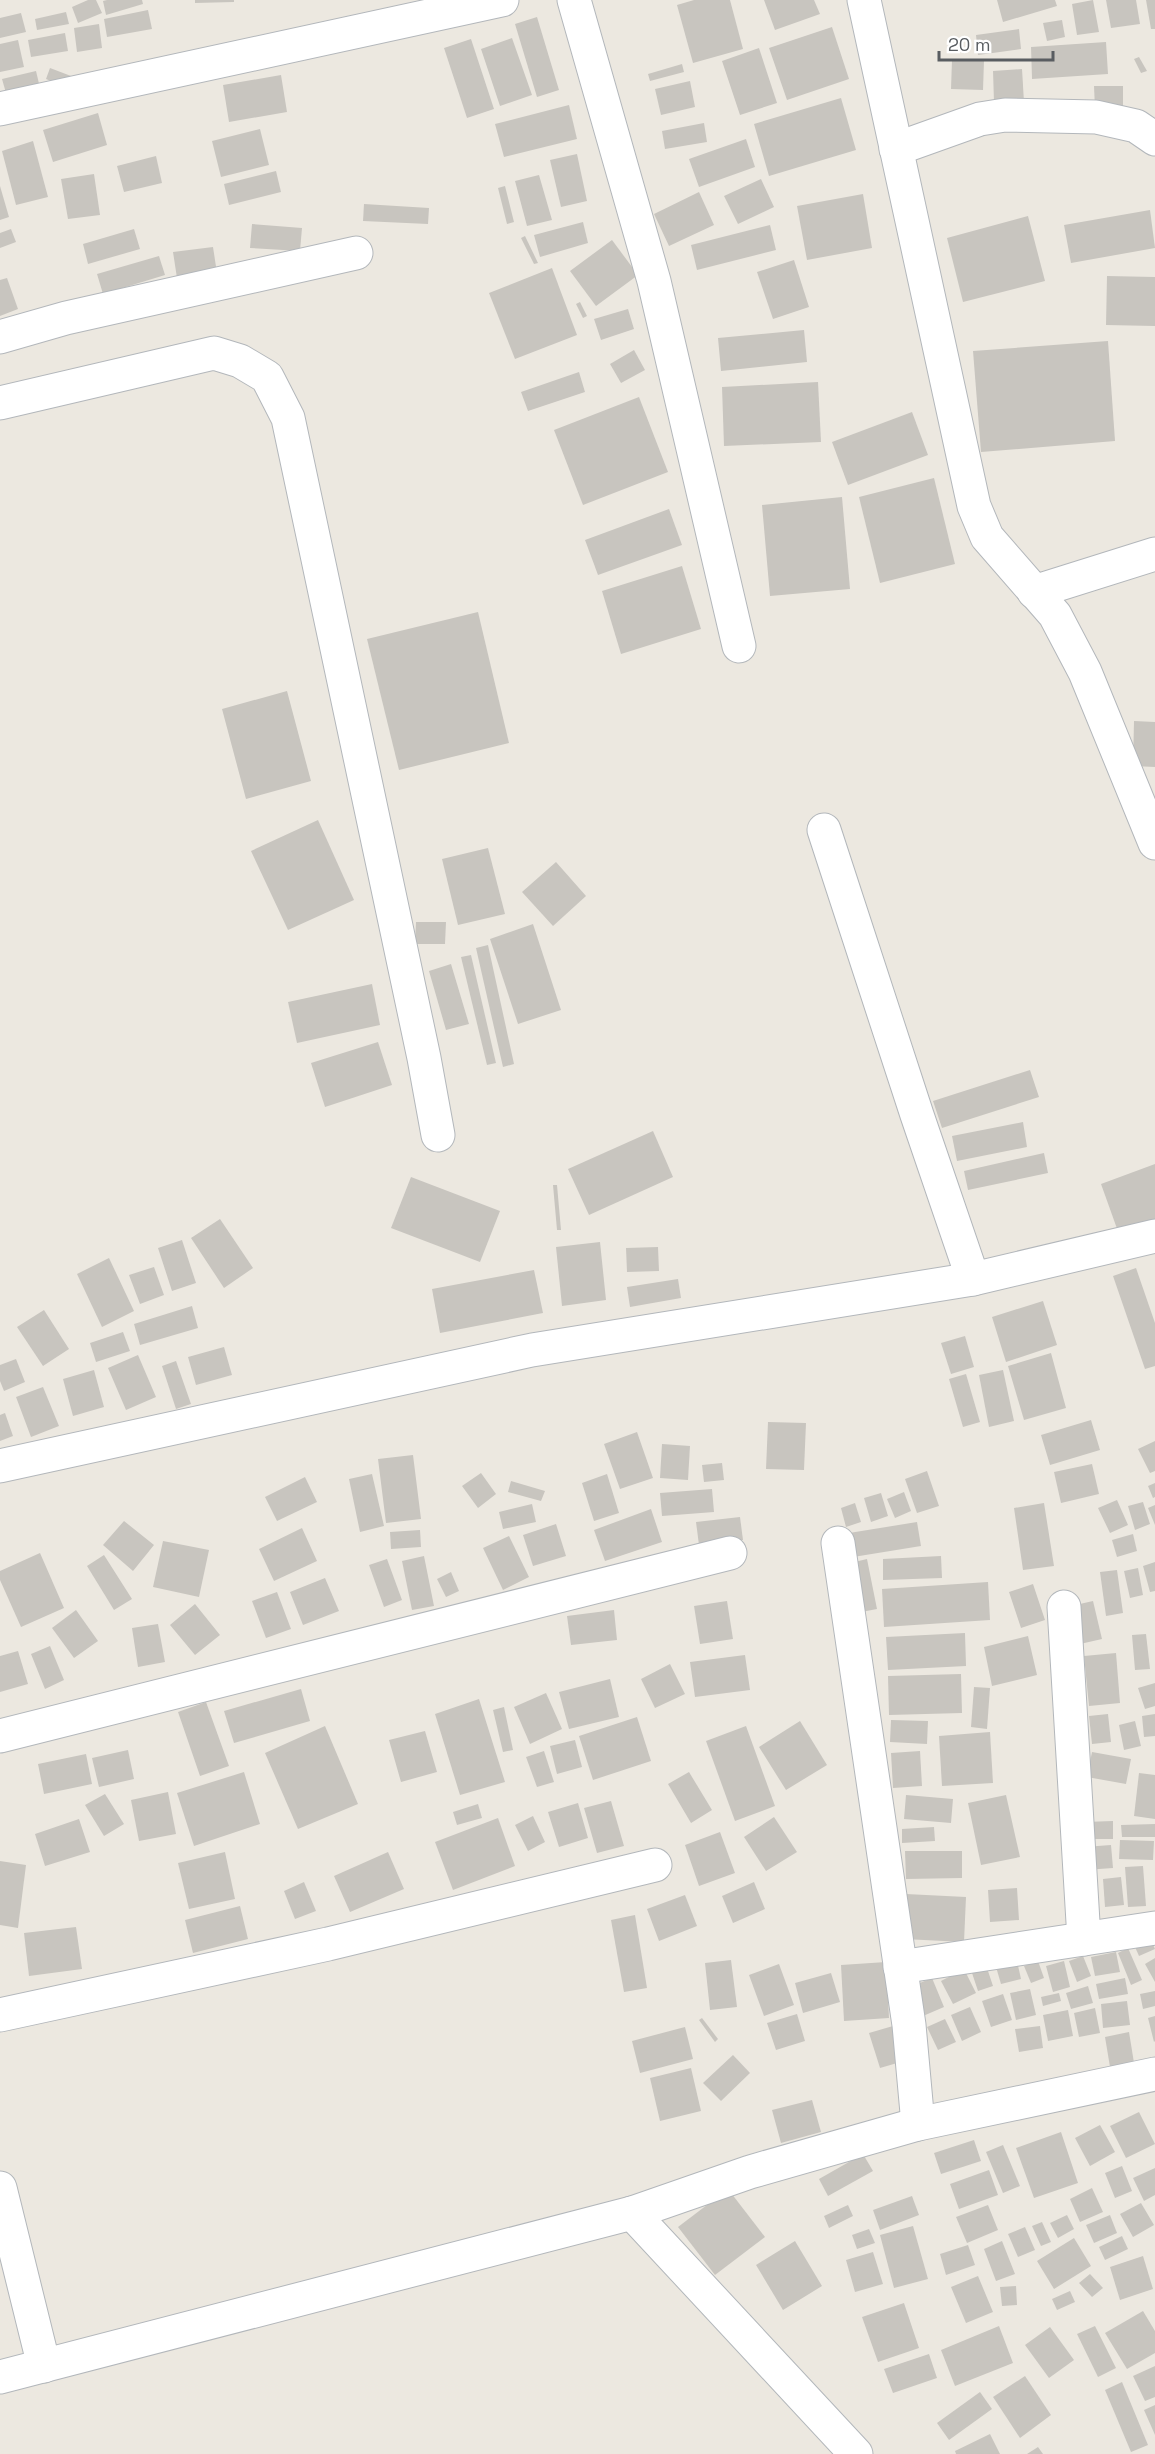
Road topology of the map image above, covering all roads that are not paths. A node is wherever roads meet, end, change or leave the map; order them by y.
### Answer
1 (502, 0) edge
2 (574, 0) edge
3 (864, 0) edge
4 (0, 109) edge
5 (1155, 138) edge
6 (896, 148) junction
7 (356, 253) dead end
8 (0, 337) edge
9 (0, 403) edge
10 (1155, 554) edge
11 (1035, 592) junction
12 (739, 646) dead end
13 (824, 830) dead end
14 (1155, 843) edge
15 (438, 1135) dead end
16 (1155, 1236) edge
17 (974, 1279) junction
18 (0, 1466) edge
19 (838, 1543) dead end
20 (730, 1553) dead end
21 (1064, 1607) dead end
22 (0, 1736) edge
23 (655, 1865) dead end
24 (1155, 1928) edge
25 (1084, 1939) junction
26 (900, 1967) junction
27 (0, 2015) edge
28 (1155, 2074) edge
29 (918, 2124) junction
30 (0, 2188) edge
31 (632, 2213) junction
32 (44, 2366) junction
33 (0, 2377) edge
34 (856, 2454) edge

1 - 4 street
2 - 12 street
3 - 6 street
5 - 6 street
6 - 11 street
7 - 8 street
9 - 15 street
10 - 11 street
11 - 14 street
13 - 17 street
16 - 17 street
17 - 18 street
19 - 26 street
20 - 22 street
21 - 25 street
23 - 27 street
24 - 25 street
25 - 26 street
26 - 29 street
28 - 29 street
29 - 31 street
30 - 32 street
31 - 32 street
31 - 34 street
32 - 33 street

